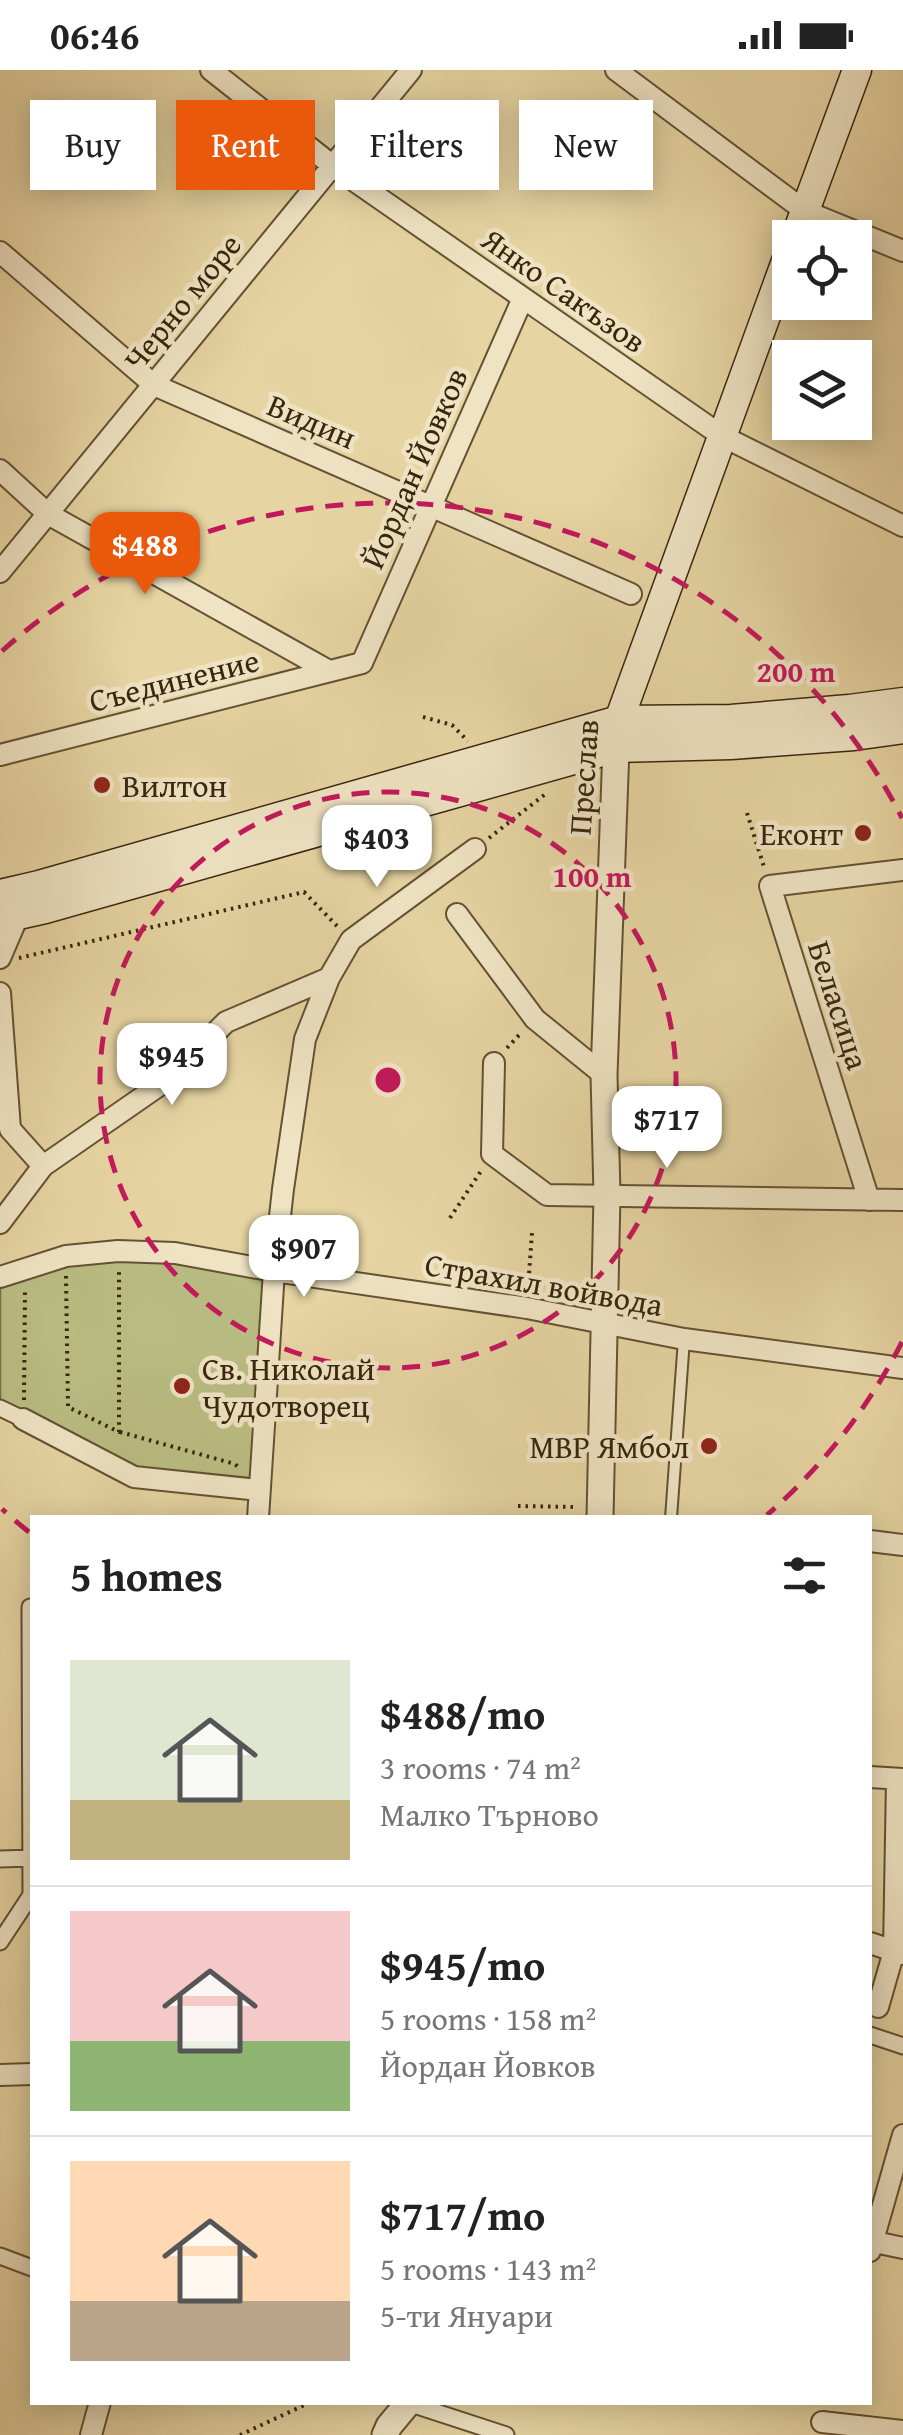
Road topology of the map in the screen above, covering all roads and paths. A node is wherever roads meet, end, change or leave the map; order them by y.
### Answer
1 (211, 70) edge
2 (411, 70) edge
3 (616, 70) edge
4 (858, 70) edge
5 (234, 77) edge
6 (333, 166) junction
7 (795, 220) edge
8 (802, 220) edge
9 (872, 243) edge
10 (903, 251) edge
11 (0, 252) edge
12 (522, 298) junction
13 (772, 299) edge
14 (154, 385) junction
15 (722, 436) junction
16 (0, 470) edge
17 (430, 504) junction
18 (48, 514) junction
19 (903, 526) edge
20 (0, 572) edge
21 (631, 594) dead end
22 (362, 662) joint
23 (328, 671) junction
24 (903, 702) edge
25 (423, 717) dead end
26 (903, 729) edge
27 (617, 734) junction
28 (0, 755) edge
29 (486, 758) junction
30 (548, 768) junction
31 (747, 813) dead end
32 (475, 849) joint
33 (903, 870) edge
34 (770, 886) junction
35 (0, 894) edge
36 (457, 914) dead end
37 (9, 918) edge
38 (351, 940) junction
39 (10, 958) edge
40 (329, 978) junction
41 (0, 993) edge
42 (535, 1018) junction
43 (494, 1063) joint
44 (604, 1074) junction
45 (492, 1154) junction
46 (43, 1166) junction
47 (606, 1195) junction
48 (869, 1200) junction
49 (903, 1200) edge
50 (450, 1218) dead end
51 (0, 1223) edge
52 (532, 1233) dead end
53 (118, 1251) junction
54 (66, 1256) junction
55 (25, 1268) junction
56 (274, 1271) junction
57 (0, 1277) edge
58 (527, 1308) junction
59 (605, 1322) junction
60 (684, 1338) junction
61 (903, 1368) edge
62 (0, 1408) edge
63 (24, 1419) junction
64 (119, 1432) junction
65 (235, 1464) dead end
66 (259, 1490) junction
67 (518, 1506) dead end
68 (600, 1512) edge
69 (258, 1515) edge
70 (671, 1515) edge
71 (872, 1542) edge
72 (903, 1545) edge
73 (872, 1777) edge
74 (900, 1779) edge
75 (30, 1858) edge
76 (0, 1859) edge
77 (30, 1897) edge
78 (0, 1942) edge
79 (872, 1944) edge
80 (898, 1953) edge
81 (874, 2016) edge
82 (872, 2036) edge
83 (903, 2046) edge
84 (30, 2074) edge
85 (0, 2075) edge
86 (903, 2135) edge
87 (872, 2241) edge
88 (872, 2244) edge
89 (903, 2248) edge
90 (0, 2256) edge
91 (30, 2267) edge
92 (99, 2405) edge
93 (304, 2405) edge
94 (405, 2405) edge
95 (413, 2405) edge
96 (822, 2420) edge
97 (903, 2431) edge
98 (91, 2435) edge
99 (240, 2435) edge
100 (385, 2435) edge
101 (506, 2435) edge

1 - 5 street, Янко Сакъзов
2 - 6 street, Черно море
3 - 7 street
4 - 8 main road
5 - 6 street, Янко Сакъзов
6 - 12 street, Янко Сакъзов
6 - 14 street, Черно море
9 - 10 street
11 - 14 street, Видин
12 - 15 street, Янко Сакъзов
12 - 17 street, Йордан Йовков
13 - 15 main road, Преслав
14 - 17 street, Видин
14 - 18 street, Черно море
15 - 19 street, Янко Сакъзов
15 - 27 main road, Преслав
16 - 18 street
17 - 21 street, Видин
17 - 22 street, Йордан Йовков
18 - 20 street, Черно море
18 - 23 street
22 - 23 street, Съединение
23 - 28 street, Съединение
24 - 27 main road
25 - 29 path
26 - 27 main road
27 - 29 main road
27 - 30 main road
27 - 44 street, Преслав
29 - 35 main road
30 - 32 path
30 - 37 main road
31 - 34 path
32 - 38 street
33 - 34 street
34 - 48 street, Беласица
36 - 42 street
37 - 39 street
38 - 39 path
38 - 40 street
40 - 46 street
40 - 56 street
41 - 46 street
42 - 43 path
42 - 44 street
43 - 45 street
44 - 47 street, Преслав
45 - 47 street
45 - 50 path
46 - 51 street
47 - 48 street
47 - 59 street, Преслав
48 - 49 street
52 - 58 path
53 - 54 street, Страхил войвода
53 - 56 street, Страхил войвода
53 - 64 path
54 - 55 street, Страхил войвода
54 - 64 path
55 - 57 street, Страхил войвода
55 - 63 path
56 - 58 street, Страхил войвода
56 - 66 street
58 - 59 street, Страхил войвода
59 - 60 street, Страхил войвода
59 - 68 street, Преслав
60 - 61 street, Страхил войвода
60 - 70 lane
62 - 63 street
63 - 66 street
64 - 65 path
66 - 69 street
67 - 68 path
71 - 72 street
73 - 74 street
74 - 80 street
75 - 76 street
77 - 78 street
79 - 80 street
80 - 81 street
82 - 83 street
84 - 85 street
86 - 87 street
88 - 89 street
90 - 91 street
92 - 98 street
93 - 99 path
94 - 100 street
95 - 101 street
96 - 97 street

